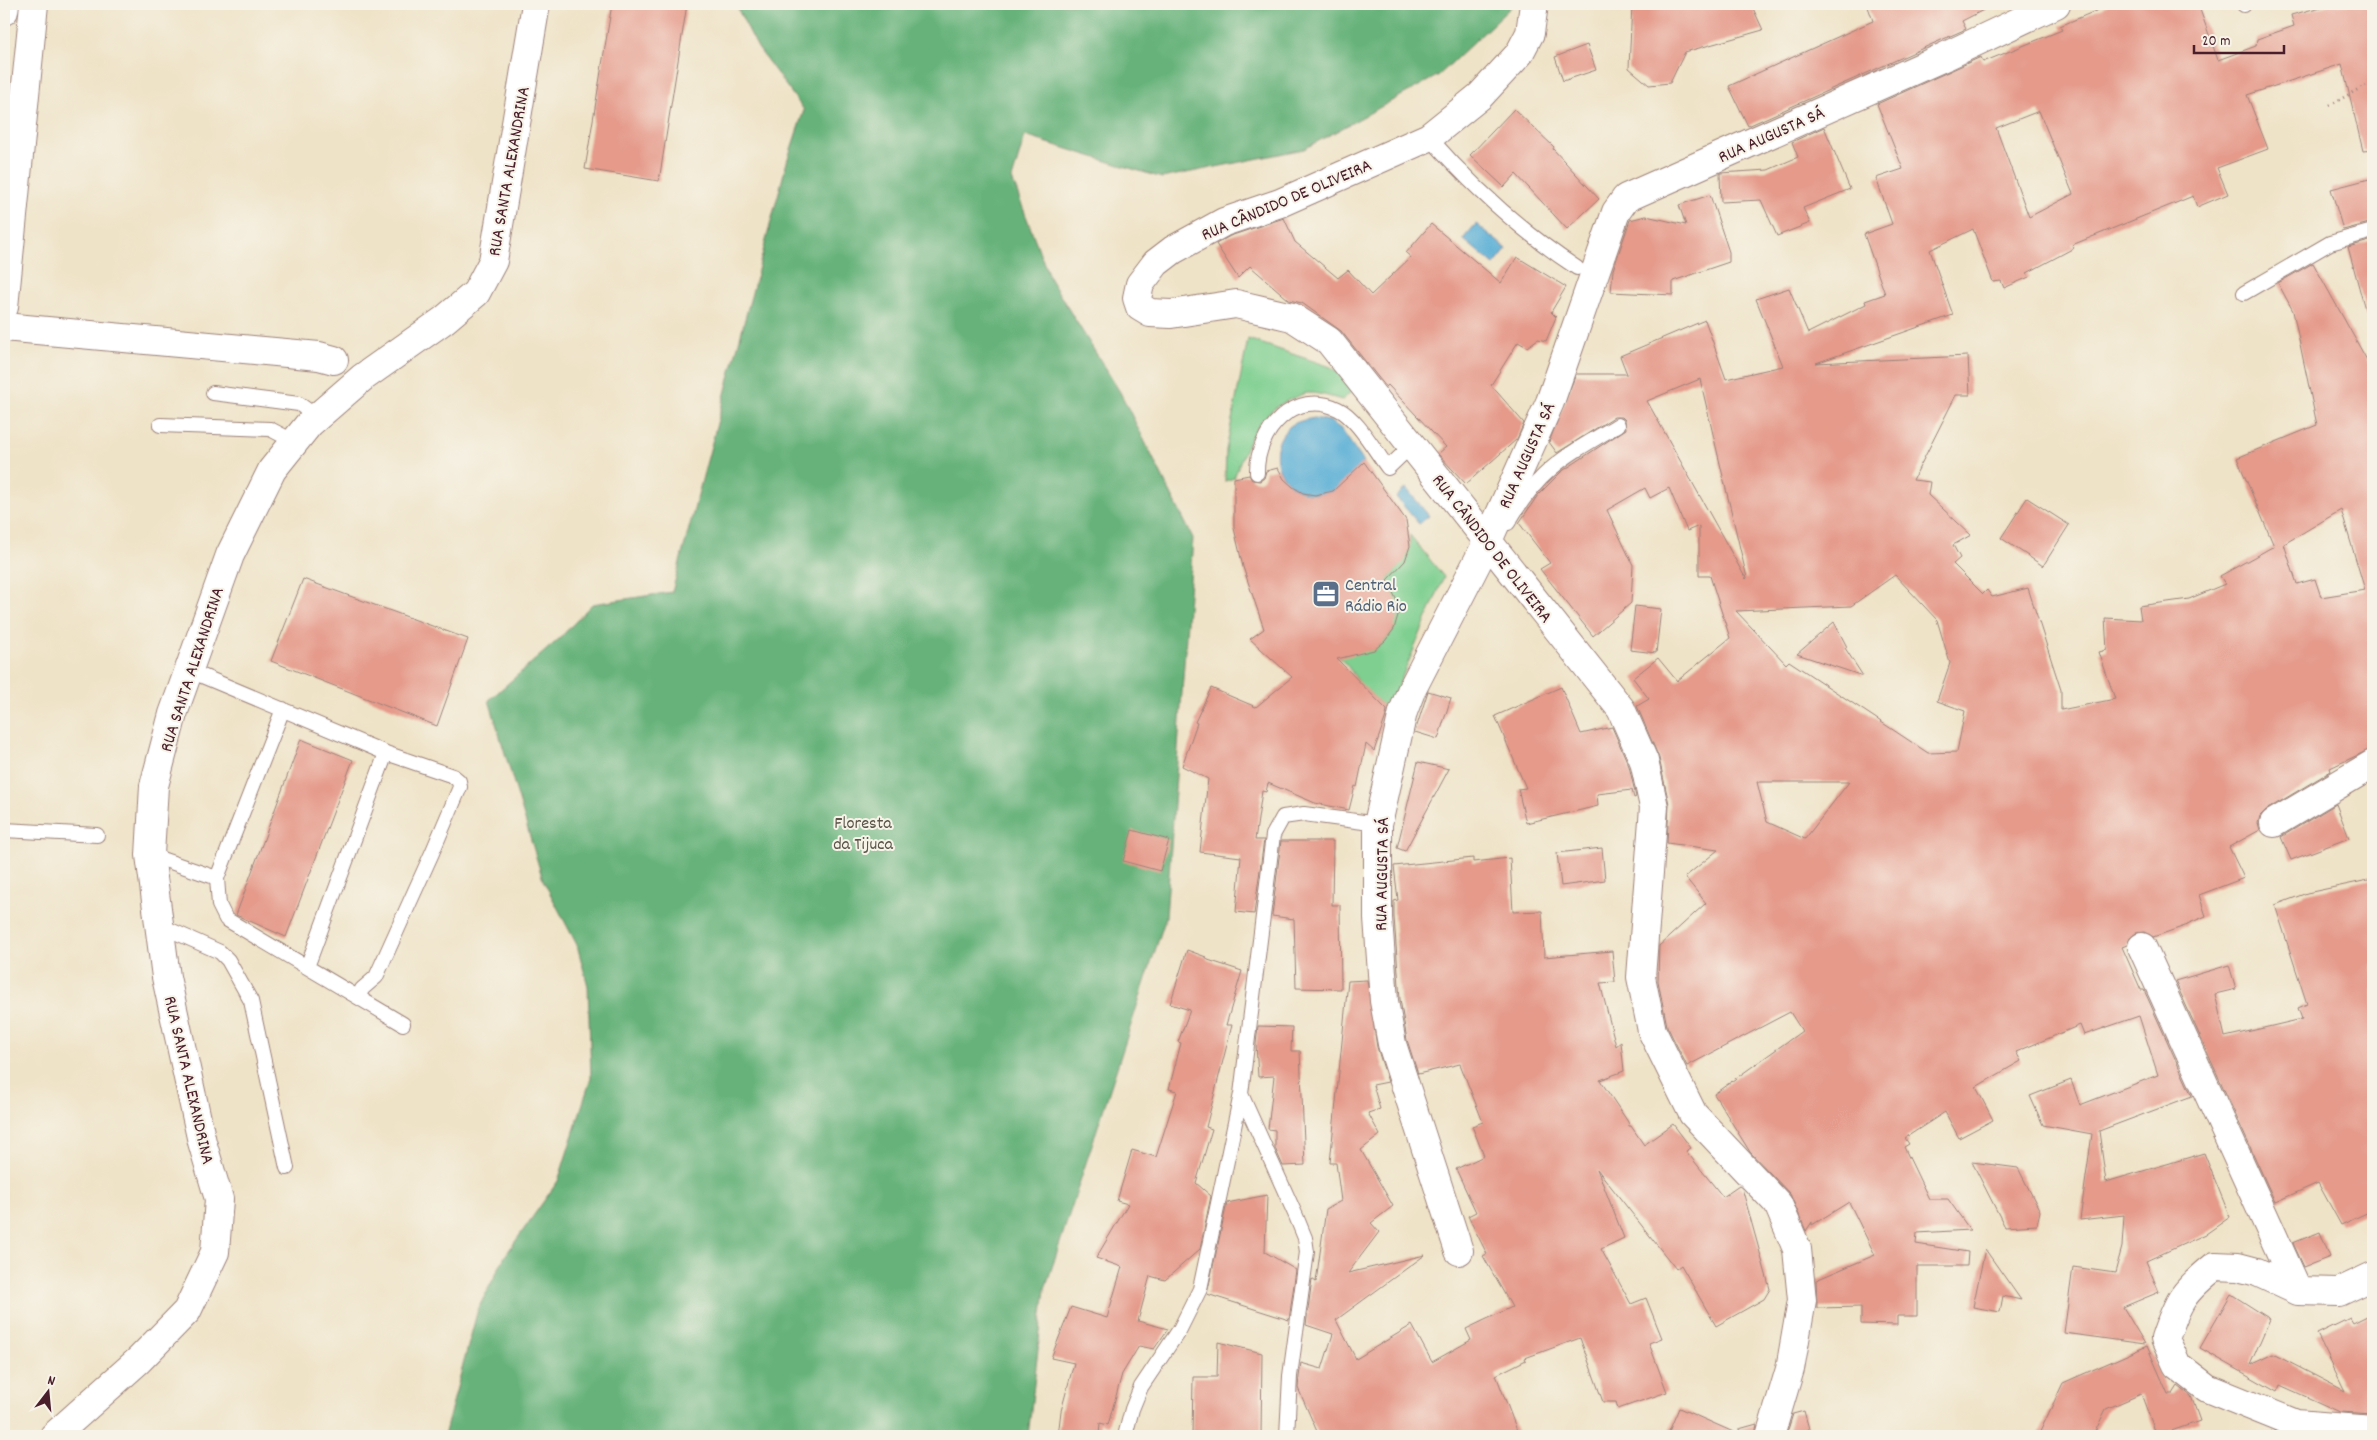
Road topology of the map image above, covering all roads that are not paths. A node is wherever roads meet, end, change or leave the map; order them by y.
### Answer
1 (5, 4) edge
2 (34, 4) edge
3 (536, 4) edge
4 (1534, 4) edge
5 (2056, 4) edge
6 (4, 11) edge
7 (1429, 137) junction
8 (2373, 231) edge
9 (1577, 268) dead end
10 (2244, 293) dead end
11 (4, 307) edge
12 (4, 327) edge
13 (334, 360) dead end
14 (213, 393) dead end
15 (317, 417) junction
16 (160, 424) dead end
17 (1618, 425) dead end
18 (295, 442) junction
19 (1412, 445) junction
20 (1257, 473) dead end
21 (1492, 548) junction
22 (188, 670) junction
23 (283, 709) junction
24 (386, 753) junction
25 (2373, 764) edge
26 (2274, 823) dead end
27 (1378, 824) junction
28 (4, 830) edge
29 (97, 835) dead end
30 (150, 855) junction
31 (217, 878) junction
32 (159, 925) junction
33 (2142, 946) dead end
34 (307, 967) junction
35 (358, 998) junction
36 (403, 1024) dead end
37 (1241, 1094) junction
38 (287, 1168) dead end
39 (1459, 1251) dead end
40 (2373, 1276) edge
41 (2298, 1291) junction
42 (2373, 1430) edge
43 (54, 1436) edge
44 (1125, 1436) edge
45 (1287, 1436) edge
46 (1770, 1436) edge

1 - 6 main road
2 - 11 main road
3 - 15 main road, RUA SANTA ALEXANDRINA
4 - 7 main road, RUA CÂNDIDO DE OLIVEIRA
5 - 21 main road, RUA AUGUSTA SÁ
7 - 9 lane
7 - 19 main road, RUA CÂNDIDO DE OLIVEIRA
8 - 10 lane
12 - 13 main road
14 - 15 lane
15 - 18 main road, RUA SANTA ALEXANDRINA
16 - 18 lane
17 - 21 lane
18 - 22 main road, RUA SANTA ALEXANDRINA
19 - 20 lane
19 - 21 main road, RUA CÂNDIDO DE OLIVEIRA
21 - 27 main road, RUA AUGUSTA SÁ
21 - 46 main road, RUA CÂNDIDO DE OLIVEIRA
22 - 23 lane
22 - 30 main road, RUA SANTA ALEXANDRINA
23 - 24 lane
23 - 31 lane
24 - 34 lane
24 - 35 lane
25 - 26 main road
27 - 37 lane
27 - 39 main road, RUA AUGUSTA SÁ
28 - 29 lane
30 - 31 lane
30 - 32 main road, RUA SANTA ALEXANDRINA
31 - 34 lane
32 - 38 lane
32 - 43 main road, RUA SANTA ALEXANDRINA
33 - 41 main road
34 - 35 lane
35 - 36 lane
37 - 44 lane
37 - 45 lane
40 - 41 main road
41 - 42 main road

